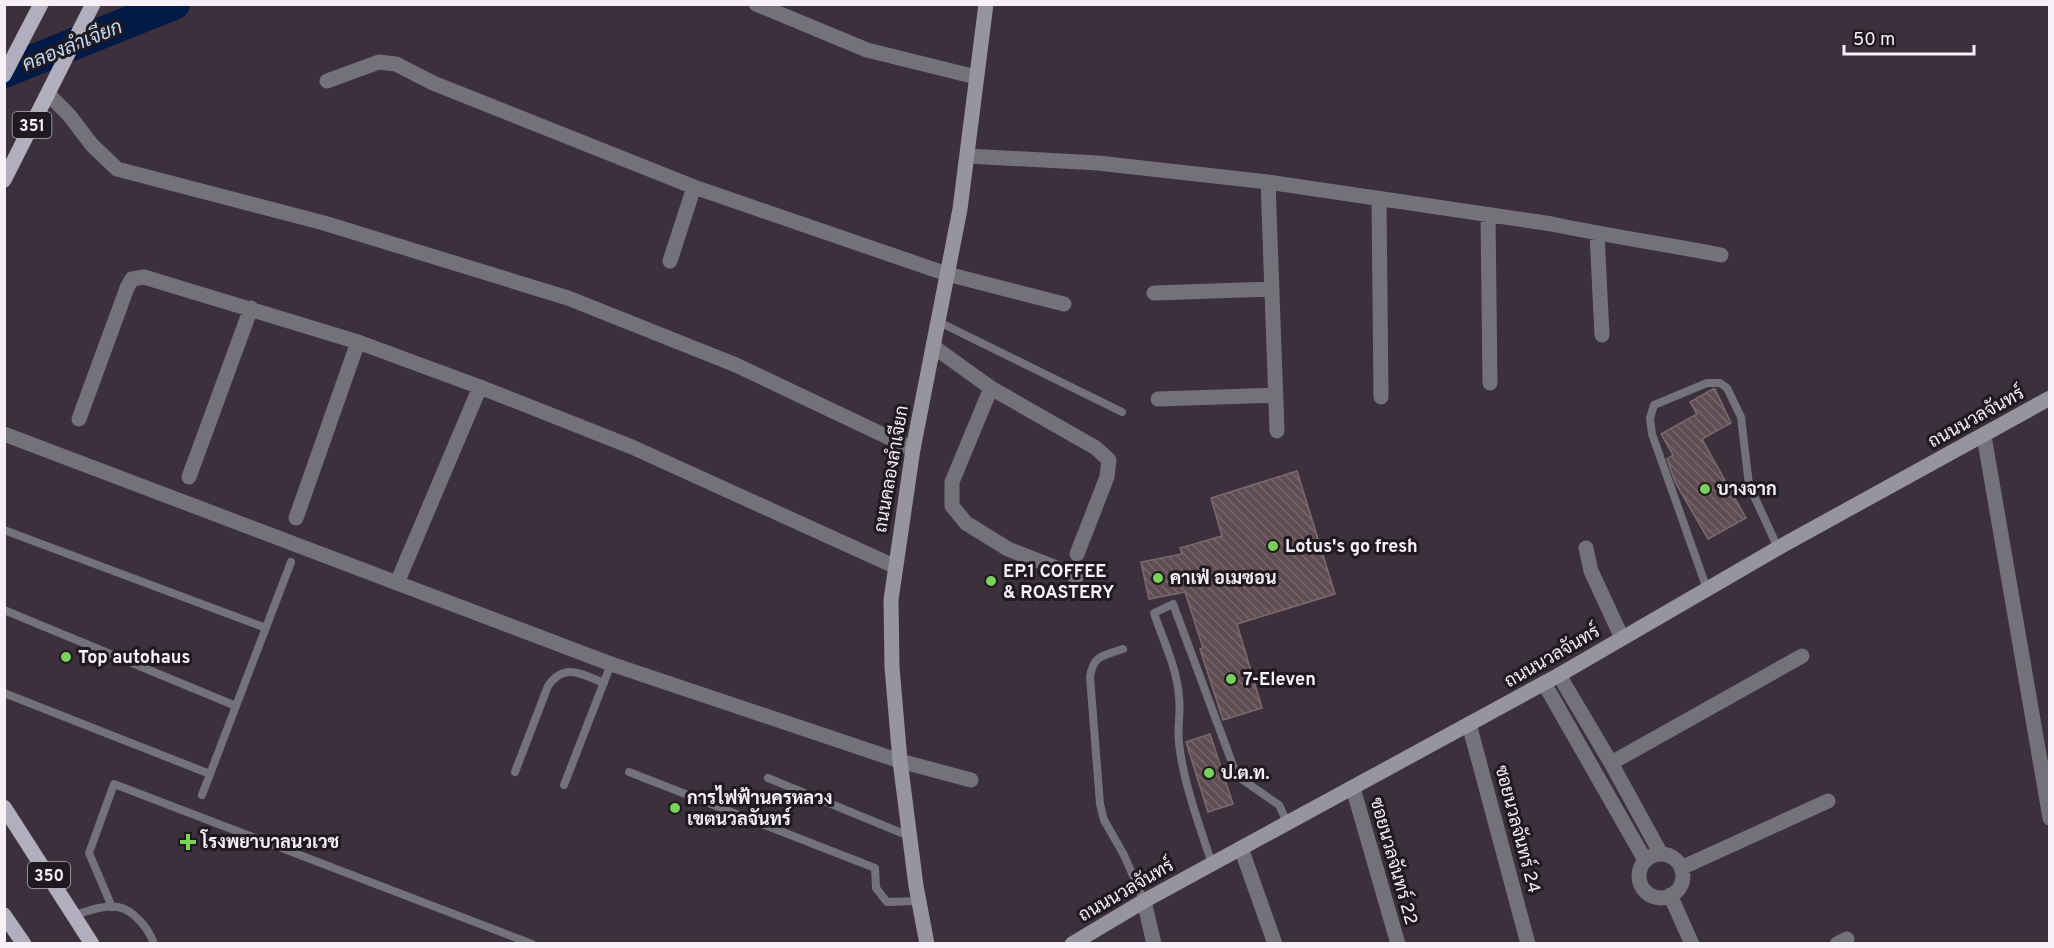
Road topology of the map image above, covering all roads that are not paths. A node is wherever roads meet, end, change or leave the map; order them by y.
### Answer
1 (29, 4) edge
2 (41, 4) edge
3 (93, 4) edge
4 (756, 4) edge
5 (986, 4) edge
6 (32, 22) junction
7 (4, 75) edge
8 (976, 77) junction
9 (327, 81) dead end
10 (48, 94) junction
11 (968, 156) junction
12 (5, 180) edge
13 (1268, 182) junction
14 (694, 187) junction
15 (1379, 199) junction
16 (1488, 215) junction
17 (1597, 234) junction
18 (1721, 255) dead end
19 (670, 261) dead end
20 (947, 274) junction
21 (1272, 289) junction
22 (1154, 293) dead end
23 (1064, 304) dead end
24 (251, 308) junction
25 (939, 322) junction
26 (1602, 335) dead end
27 (358, 342) junction
28 (934, 347) junction
29 (1490, 383) dead end
30 (480, 387) junction
31 (991, 388) junction
32 (1276, 395) junction
33 (1381, 398) dead end
34 (2049, 398) edge
35 (1158, 399) dead end
36 (1122, 412) dead end
37 (79, 418) dead end
38 (1277, 431) dead end
39 (4, 434) edge
40 (1984, 436) junction
41 (913, 449) junction
42 (189, 477) dead end
43 (296, 518) dead end
44 (4, 530) edge
45 (1586, 548) dead end
46 (1778, 548) junction
47 (1077, 554) dead end
48 (291, 562) dead end
49 (894, 566) junction
50 (1077, 576) dead end
51 (397, 583) junction
52 (1707, 589) junction
53 (4, 610) edge
54 (266, 628) junction
55 (1622, 638) junction
56 (1123, 648) dead end
57 (1802, 656) dead end
58 (611, 664) junction
59 (1559, 675) junction
60 (604, 683) junction
61 (1544, 683) junction
62 (4, 693) edge
63 (236, 706) junction
64 (1469, 724) junction
65 (900, 761) junction
66 (1611, 763) junction
67 (515, 772) dead end
68 (629, 772) dead end
69 (210, 774) junction
70 (768, 778) dead end
71 (971, 780) dead end
72 (564, 785) dead end
73 (1353, 789) junction
74 (202, 795) dead end
75 (1828, 801) dead end
76 (4, 807) edge
77 (2049, 818) edge
78 (1288, 824) junction
79 (909, 836) junction
80 (1241, 848) junction
81 (1660, 854) junction
82 (1645, 860) junction
83 (1212, 864) junction
84 (1681, 868) junction
85 (1670, 895) junction
86 (918, 901) junction
87 (1144, 901) junction
88 (112, 908) junction
89 (4, 915) edge
90 (75, 915) junction
91 (1081, 941) edge
92 (24, 944) edge
93 (92, 944) edge
94 (154, 944) edge
95 (532, 944) edge
96 (927, 944) edge
97 (1154, 944) edge
98 (1275, 944) edge
99 (1398, 944) edge
100 (1528, 944) edge
101 (1692, 944) edge

1 - 6 street
2 - 6 main road
3 - 10 main road, 351
4 - 8 street
5 - 8 main road, ถนนคลองลำเจียก
6 - 7 main road
8 - 11 main road, ถนนคลองลำเจียก
9 - 14 street
10 - 12 main road, 351
10 - 41 street
11 - 13 street
11 - 20 main road, ถนนคลองลำเจียก
13 - 15 street
13 - 21 street
14 - 19 street
14 - 20 street
15 - 16 street
15 - 33 street
16 - 17 street
16 - 29 street
17 - 18 street
17 - 26 street
20 - 23 street
20 - 25 main road, ถนนคลองลำเจียก
21 - 22 street
21 - 32 street
24 - 27 street
24 - 37 street
24 - 42 street
25 - 28 main road, ถนนคลองลำเจียก
25 - 36 lane
27 - 30 street
27 - 43 street
28 - 31 street
28 - 41 main road, ถนนคลองลำเจียก
30 - 49 street
30 - 51 street
31 - 47 street
31 - 50 street
32 - 35 street
32 - 38 street
34 - 40 main road, ถนนนวลจันทร์
39 - 51 street
40 - 46 main road, ถนนนวลจันทร์
40 - 77 street
41 - 49 main road, ถนนคลองลำเจียก
44 - 54 lane
45 - 55 street
46 - 52 main road, ถนนนวลจันทร์
46 - 52 lane
48 - 54 lane
49 - 65 main road, ถนนคลองลำเจียก
51 - 58 street
52 - 55 main road, ถนนนวลจันทร์
53 - 63 lane
54 - 63 lane
55 - 59 main road, ถนนนวลจันทร์
56 - 87 lane
57 - 66 street
58 - 60 lane
58 - 65 street
59 - 61 main road, ถนนนวลจันทร์
59 - 66 street
60 - 67 lane
60 - 72 lane
61 - 64 main road, ถนนนวลจันทร์
61 - 82 street
62 - 69 lane
63 - 69 lane
64 - 73 main road, ถนนนวลจันทร์
64 - 100 street, ซอยนวลจันทร์ 24
65 - 71 street
65 - 79 main road, ถนนคลองลำเจียก
66 - 81 street
68 - 86 lane
69 - 74 lane
70 - 79 lane
73 - 78 main road, ถนนนวลจันทร์
73 - 99 street, ซอยนวลจันทร์ 22
75 - 84 street
76 - 90 main road, 350
78 - 80 main road, ถนนนวลจันทร์
78 - 83 lane
79 - 86 main road, ถนนคลองลำเจียก
80 - 83 main road, ถนนนวลจันทร์
80 - 98 street
81 - 82 street
81 - 84 street
82 - 85 street
83 - 87 main road, ถนนนวลจันทร์
84 - 85 street
85 - 101 street
86 - 96 main road, ถนนคลองลำเจียก
87 - 91 main road, ถนนนวลจันทร์
87 - 97 street
88 - 90 lane
88 - 94 lane
88 - 95 lane
89 - 92 main road
90 - 93 main road, 350

